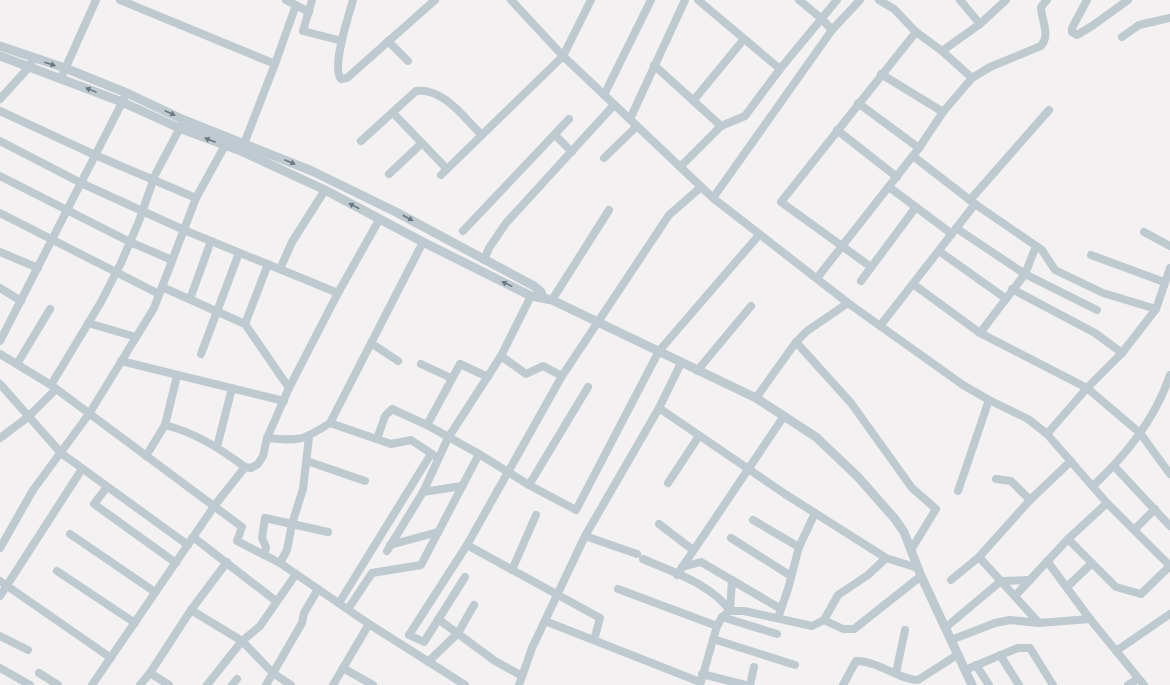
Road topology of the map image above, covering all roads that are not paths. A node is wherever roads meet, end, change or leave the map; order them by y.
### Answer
1 (96, 0) edge
2 (120, 0) edge
3 (286, 0) edge
4 (312, 0) edge
5 (353, 0) edge
6 (435, 0) edge
7 (511, 0) edge
8 (591, 0) edge
9 (651, 0) edge
10 (685, 0) edge
11 (698, 0) edge
12 (799, 0) edge
13 (837, 0) edge
14 (860, 0) edge
15 (879, 0) edge
16 (960, 0) edge
17 (1006, 0) edge
18 (1047, 0) edge
19 (1087, 0) edge
20 (1128, 0) edge
21 (1040, 3) edge
22 (140, 4) edge
23 (296, 5) junction
24 (309, 12) junction
25 (1170, 18) edge
26 (822, 19) junction
27 (980, 24) junction
28 (832, 30) junction
29 (916, 32) junction
30 (1122, 37) dead end
31 (744, 39) junction
32 (388, 41) junction
33 (342, 42) junction
34 (0, 46) edge
35 (942, 51) junction
36 (0, 56) edge
37 (563, 56) junction
38 (408, 61) dead end
39 (32, 62) junction
40 (276, 64) junction
41 (654, 64) junction
42 (64, 68) junction
43 (780, 69) junction
44 (881, 74) junction
45 (61, 78) junction
46 (972, 78) junction
47 (127, 93) junction
48 (604, 95) junction
49 (0, 99) edge
50 (694, 101) junction
51 (122, 102) junction
52 (858, 103) junction
53 (614, 105) junction
54 (1049, 110) dead end
55 (0, 111) edge
56 (943, 112) junction
57 (393, 113) junction
58 (569, 119) dead end
59 (630, 119) junction
60 (184, 120) junction
61 (637, 126) junction
62 (721, 126) junction
63 (179, 128) junction
64 (837, 130) junction
65 (482, 135) junction
66 (555, 135) junction
67 (0, 141) edge
68 (361, 141) dead end
69 (227, 142) junction
70 (422, 143) junction
71 (242, 147) junction
72 (919, 148) junction
73 (572, 152) junction
74 (95, 155) junction
75 (913, 156) junction
76 (604, 158) dead end
77 (680, 167) junction
78 (447, 169) junction
79 (389, 174) dead end
80 (441, 175) dead end
81 (0, 176) edge
82 (897, 177) junction
83 (154, 179) junction
84 (81, 183) junction
85 (701, 187) junction
86 (889, 187) junction
87 (325, 190) junction
88 (196, 198) junction
89 (713, 198) junction
90 (973, 202) junction
91 (916, 207) junction
92 (67, 210) junction
93 (143, 210) junction
94 (609, 210) dead end
95 (0, 213) edge
96 (380, 220) junction
97 (184, 230) junction
98 (463, 231) dead end
99 (954, 231) junction
100 (1144, 232) dead end
101 (758, 235) junction
102 (52, 240) junction
103 (211, 241) junction
104 (130, 242) junction
105 (423, 242) junction
106 (843, 245) junction
107 (1036, 246) junction
108 (1170, 246) edge
109 (939, 251) junction
110 (0, 252) edge
111 (239, 252) junction
112 (1091, 255) dead end
113 (172, 260) junction
114 (484, 260) junction
115 (268, 264) junction
116 (871, 267) junction
117 (38, 268) junction
118 (1170, 268) edge
119 (280, 269) junction
120 (117, 272) junction
121 (1025, 274) junction
122 (817, 278) junction
123 (861, 281) dead end
124 (1164, 282) junction
125 (913, 284) junction
126 (0, 288) edge
127 (1012, 289) junction
128 (161, 290) junction
129 (338, 293) junction
130 (531, 296) junction
131 (1005, 298) junction
132 (190, 299) junction
133 (547, 299) junction
134 (21, 301) junction
135 (848, 304) junction
136 (751, 306) dead end
137 (50, 309) dead end
138 (1156, 309) junction
139 (1097, 310) dead end
140 (218, 312) junction
141 (88, 322) junction
142 (597, 322) junction
143 (245, 324) junction
144 (880, 326) junction
145 (2, 330) edge
146 (980, 333) junction
147 (136, 337) junction
148 (0, 341) edge
149 (796, 342) junction
150 (371, 343) junction
151 (659, 351) junction
152 (1122, 353) junction
153 (0, 354) edge
154 (201, 354) dead end
155 (500, 356) junction
156 (121, 361) junction
157 (398, 361) dead end
158 (681, 362) junction
159 (17, 364) junction
160 (420, 364) dead end
161 (697, 371) junction
162 (1170, 375) edge
163 (177, 376) junction
164 (488, 376) junction
165 (562, 376) junction
166 (451, 378) junction
167 (0, 384) edge
168 (53, 387) junction
169 (588, 387) dead end
170 (232, 388) junction
171 (289, 388) junction
172 (1087, 388) junction
173 (756, 398) junction
174 (989, 400) junction
175 (284, 401) junction
176 (659, 408) junction
177 (89, 414) junction
178 (784, 416) junction
179 (28, 417) junction
180 (330, 423) junction
181 (165, 425) junction
182 (427, 425) junction
183 (1140, 433) junction
184 (1047, 434) junction
185 (700, 436) junction
186 (309, 437) junction
187 (0, 438) edge
188 (267, 438) junction
189 (448, 438) junction
190 (377, 439) junction
191 (217, 447) junction
192 (61, 453) junction
193 (431, 454) junction
194 (479, 454) junction
195 (146, 456) junction
196 (439, 458) junction
197 (307, 461) junction
198 (1071, 461) junction
199 (1114, 466) junction
200 (245, 467) junction
201 (82, 469) junction
202 (749, 469) junction
203 (508, 472) junction
204 (1170, 474) edge
205 (996, 479) dead end
206 (365, 481) dead end
207 (668, 483) dead end
208 (529, 485) junction
209 (462, 486) junction
210 (1093, 486) junction
211 (107, 487) junction
212 (423, 492) junction
213 (958, 492) dead end
214 (1030, 500) junction
215 (1107, 503) junction
216 (215, 505) junction
217 (1155, 509) junction
218 (815, 513) junction
219 (536, 515) dead end
220 (753, 520) dead end
221 (292, 524) junction
222 (659, 524) dead end
223 (1170, 526) edge
224 (1134, 530) junction
225 (328, 532) dead end
226 (438, 532) junction
227 (70, 534) dead end
228 (585, 536) junction
229 (193, 537) junction
230 (731, 538) dead end
231 (1068, 538) junction
232 (188, 545) junction
233 (467, 545) junction
234 (799, 547) junction
235 (0, 548) edge
236 (693, 550) junction
237 (911, 550) junction
238 (264, 555) junction
239 (979, 557) junction
240 (886, 558) junction
241 (1048, 561) junction
242 (227, 562) junction
243 (176, 563) junction
244 (280, 563) junction
245 (1092, 563) junction
246 (1170, 566) edge
247 (682, 567) junction
248 (57, 570) dead end
249 (512, 570) junction
250 (920, 572) junction
251 (296, 574) junction
252 (677, 575) junction
253 (791, 576) junction
254 (465, 577) dead end
255 (732, 580) junction
256 (951, 580) dead end
257 (1030, 580) junction
258 (1001, 581) junction
259 (4, 584) edge
260 (1067, 587) junction
261 (318, 588) junction
262 (618, 589) dead end
263 (155, 592) junction
264 (557, 595) junction
265 (1016, 595) junction
266 (0, 596) edge
267 (276, 601) junction
268 (339, 603) junction
269 (474, 605) dead end
270 (348, 609) junction
271 (781, 609) junction
272 (191, 610) junction
273 (730, 611) junction
274 (1170, 614) edge
275 (722, 617) junction
276 (778, 618) junction
277 (1090, 618) junction
278 (438, 619) junction
279 (545, 620) junction
280 (824, 620) junction
281 (135, 623) junction
282 (1039, 623) junction
283 (369, 624) junction
284 (717, 626) junction
285 (945, 628) junction
286 (905, 630) dead end
287 (458, 633) junction
288 (777, 634) dead end
289 (0, 636) edge
290 (713, 639) junction
291 (594, 640) junction
292 (951, 640) junction
293 (242, 641) junction
294 (28, 650) dead end
295 (1116, 651) junction
296 (1000, 655) junction
297 (111, 658) junction
298 (428, 662) junction
299 (961, 663) junction
300 (795, 665) dead end
301 (976, 665) junction
302 (754, 667) dead end
303 (0, 668) edge
304 (343, 668) junction
305 (39, 673) dead end
306 (150, 673) junction
307 (273, 673) junction
308 (896, 673) junction
309 (522, 676) junction
310 (701, 680) edge
311 (1141, 682) edge
312 (30, 685) edge
313 (58, 685) edge
314 (92, 685) edge
315 (140, 685) edge
316 (169, 685) edge
317 (207, 685) edge
318 (266, 685) edge
319 (291, 685) edge
320 (333, 685) edge
321 (373, 685) edge
322 (465, 685) edge
323 (519, 685) edge
324 (745, 685) edge
325 (750, 685) edge
326 (843, 685) edge
327 (972, 685) edge
328 (989, 685) edge
329 (1019, 685) edge
330 (1053, 685) edge
331 (1128, 685) edge

1 - 42 street
2 - 22 street
3 - 23 street
4 - 24 street
5 - 33 street
6 - 32 street
7 - 37 street
8 - 37 street
9 - 48 street
10 - 41 street
11 - 31 street
12 - 26 street
13 - 26 street
14 - 28 street
15 - 29 street
16 - 27 street
17 - 27 street
18 - 21 street
19 - 20 street
21 - 46 street
22 - 40 street
23 - 24 street
23 - 40 street
24 - 33 street
25 - 30 street
26 - 28 street
26 - 43 street
27 - 35 street
28 - 89 street
29 - 35 street
29 - 44 street
31 - 43 street
31 - 50 street
32 - 33 street
32 - 38 street
34 - 39 street
35 - 46 street
36 - 39 street
37 - 48 street
37 - 65 street
39 -> 42 street
39 - 45 street
39 - 49 street
40 - 71 street
41 - 50 street
41 - 59 street
42 - 45 street
42 - 47 street
43 - 62 street
44 - 52 street
44 - 56 street
51 -> 45 street
46 - 56 street
47 - 51 street
47 -> 60 street
48 - 53 street
50 - 62 street
51 - 63 street
51 - 74 street
52 - 64 street
52 - 72 street
53 - 59 street
53 - 73 street
54 - 90 street
55 - 74 street
56 - 72 street
57 - 65 street
57 - 68 street
57 - 70 street
58 - 66 street
59 - 61 street
60 - 63 street
60 - 69 street
61 - 76 street
61 - 77 street
62 - 77 street
69 -> 63 street
63 - 83 street
64 - 82 street
64 - 106 street
65 - 78 street
66 - 73 street
66 - 98 street
67 - 84 street
69 - 71 street
69 - 88 street
70 - 78 street
70 - 79 street
71 - 87 street
71 -> 114 street
72 - 75 street
73 - 114 street
74 - 83 street
74 - 84 street
75 - 82 street
75 - 90 street
77 - 85 street
78 - 80 street
81 - 92 street
82 - 86 street
83 - 88 street
83 - 93 street
84 - 92 street
84 - 93 street
85 - 89 street
85 - 142 street
86 - 91 street
86 - 106 street
96 -> 87 street
87 - 119 street
88 - 97 street
89 - 101 street
90 - 99 street
90 - 107 street
91 - 99 street
91 - 116 street
92 - 102 street
92 - 104 street
93 - 97 street
93 - 104 street
94 - 133 street
95 - 102 street
96 - 105 street
96 - 129 street
97 - 103 street
97 - 113 street
99 - 109 street
99 - 121 street
100 - 108 street
101 - 122 street
101 - 151 street
102 - 117 street
102 - 120 street
103 - 111 street
103 - 132 street
104 - 113 street
104 - 120 street
130 -> 105 street
105 - 150 street
106 - 116 street
106 - 122 street
107 - 121 street
107 - 138 street
109 - 125 street
109 - 131 street
110 - 117 street
111 - 115 street
111 - 140 street
112 - 124 street
113 - 128 street
114 - 133 street
115 - 119 street
115 - 143 street
116 - 123 street
117 - 134 street
118 - 124 street
119 - 129 street
120 - 128 street
120 - 141 street
121 - 127 street
121 - 139 street
122 - 135 street
124 - 138 street
125 - 144 street
125 - 146 street
126 - 134 street
127 - 131 street
127 - 152 street
128 - 132 street
128 - 147 street
129 - 171 street
130 - 133 street
130 - 155 street
131 - 146 street
132 - 140 street
133 - 142 street
134 - 145 street
135 - 144 street
135 - 149 street
136 - 161 street
137 - 159 street
138 - 152 street
140 - 143 street
140 - 154 street
141 - 147 street
141 - 168 street
142 - 151 street
142 - 165 street
143 - 171 street
144 - 174 street
145 - 148 street
146 - 172 street
147 - 156 street
149 - 173 street
149 - 237 street
150 - 157 street
150 - 180 street
151 - 158 street
151 - 208 street
152 - 172 street
153 - 159 street
155 - 164 street
155 - 165 street
156 - 163 street
156 - 177 street
158 - 161 street
158 - 176 street
159 - 168 street
160 - 166 street
161 - 173 street
162 - 183 street
163 - 170 street
163 - 181 street
164 - 166 street
164 - 189 street
165 - 203 street
166 - 182 street
167 - 179 street
168 - 177 street
168 - 179 street
169 - 208 street
170 - 175 street
170 - 191 street
171 - 175 street
172 - 183 street
172 - 184 street
173 - 178 street
174 - 184 street
174 - 213 street
175 - 188 street
176 - 185 street
176 - 228 street
177 - 192 street
177 - 195 street
178 - 202 street
178 - 237 street
179 - 187 street
179 - 192 street
180 - 186 street
180 - 190 street
181 - 191 street
181 - 195 street
182 - 189 street
182 - 190 street
183 - 199 street
183 - 204 street
184 - 198 street
185 - 202 street
185 - 207 street
186 - 188 street
186 - 197 street
188 - 200 street
189 - 194 street
189 - 196 street
190 - 193 street
191 - 200 street
192 - 201 street
192 - 235 street
193 - 196 street
193 - 268 street
194 - 203 street
194 - 209 street
195 - 216 street
196 - 212 street
197 - 206 street
197 - 221 street
198 - 210 street
198 - 214 street
199 - 210 street
199 - 217 street
200 - 216 street
201 - 211 street
201 - 259 street
202 - 218 street
202 - 236 street
203 - 208 street
203 - 233 street
205 - 214 street
209 - 212 street
209 - 226 street
210 - 215 street
211 - 232 street
211 - 243 street
212 - 226 street
214 - 239 street
215 - 224 street
215 - 231 street
216 - 229 street
216 - 238 street
217 - 223 street
217 - 224 street
218 - 234 street
218 - 240 street
219 - 249 street
220 - 234 street
221 - 225 street
221 - 238 street
221 - 244 street
222 - 236 street
224 - 246 street
226 - 270 street
227 - 263 street
228 - 252 street
228 - 264 street
229 - 232 street
229 - 242 street
230 - 253 street
231 - 241 street
231 - 245 street
232 - 243 street
233 - 249 street
233 - 278 street
234 - 253 street
236 - 247 street
237 - 250 street
238 - 244 street
239 - 256 street
239 - 258 street
240 - 250 street
240 - 280 street
241 - 257 street
241 - 260 street
242 - 267 street
242 - 272 street
243 - 263 street
244 - 251 street
245 - 246 street
245 - 260 street
247 - 252 street
247 - 255 street
248 - 281 street
249 - 264 street
250 - 280 street
250 - 285 street
251 - 261 street
251 - 267 street
252 - 273 street
253 - 271 street
254 - 278 street
255 - 271 street
255 - 273 street
257 - 258 street
257 - 265 street
258 - 265 street
258 - 285 street
259 - 266 street
259 - 297 street
260 - 277 street
261 - 268 street
261 - 307 street
262 - 284 street
263 - 281 street
264 - 279 street
264 - 291 street
265 - 282 street
267 - 293 street
268 - 270 street
269 - 287 street
270 - 283 street
271 - 276 street
272 - 293 street
272 - 306 street
273 - 275 street
273 - 276 street
274 - 295 street
275 - 284 street
275 - 288 street
276 - 280 street
277 - 282 street
277 - 295 street
278 - 287 street
279 - 291 street
279 - 309 street
281 - 297 street
282 - 292 street
283 - 298 street
283 - 304 street
284 - 290 street
285 - 292 street
286 - 308 street
287 - 298 street
287 - 309 street
289 - 294 street
290 - 300 street
290 - 310 street
291 - 310 street
292 - 299 street
293 - 307 street
293 - 317 street
295 - 311 street
296 - 301 street
296 - 329 street
296 - 330 street
297 - 314 street
298 - 322 street
299 - 301 street
299 - 308 street
299 - 327 street
301 - 328 street
302 - 325 street
303 - 312 street
304 - 320 street
304 - 321 street
305 - 313 street
306 - 315 street
306 - 316 street
307 - 318 street
307 - 319 street
308 - 326 street
309 - 323 street
310 - 324 street
311 - 331 street

